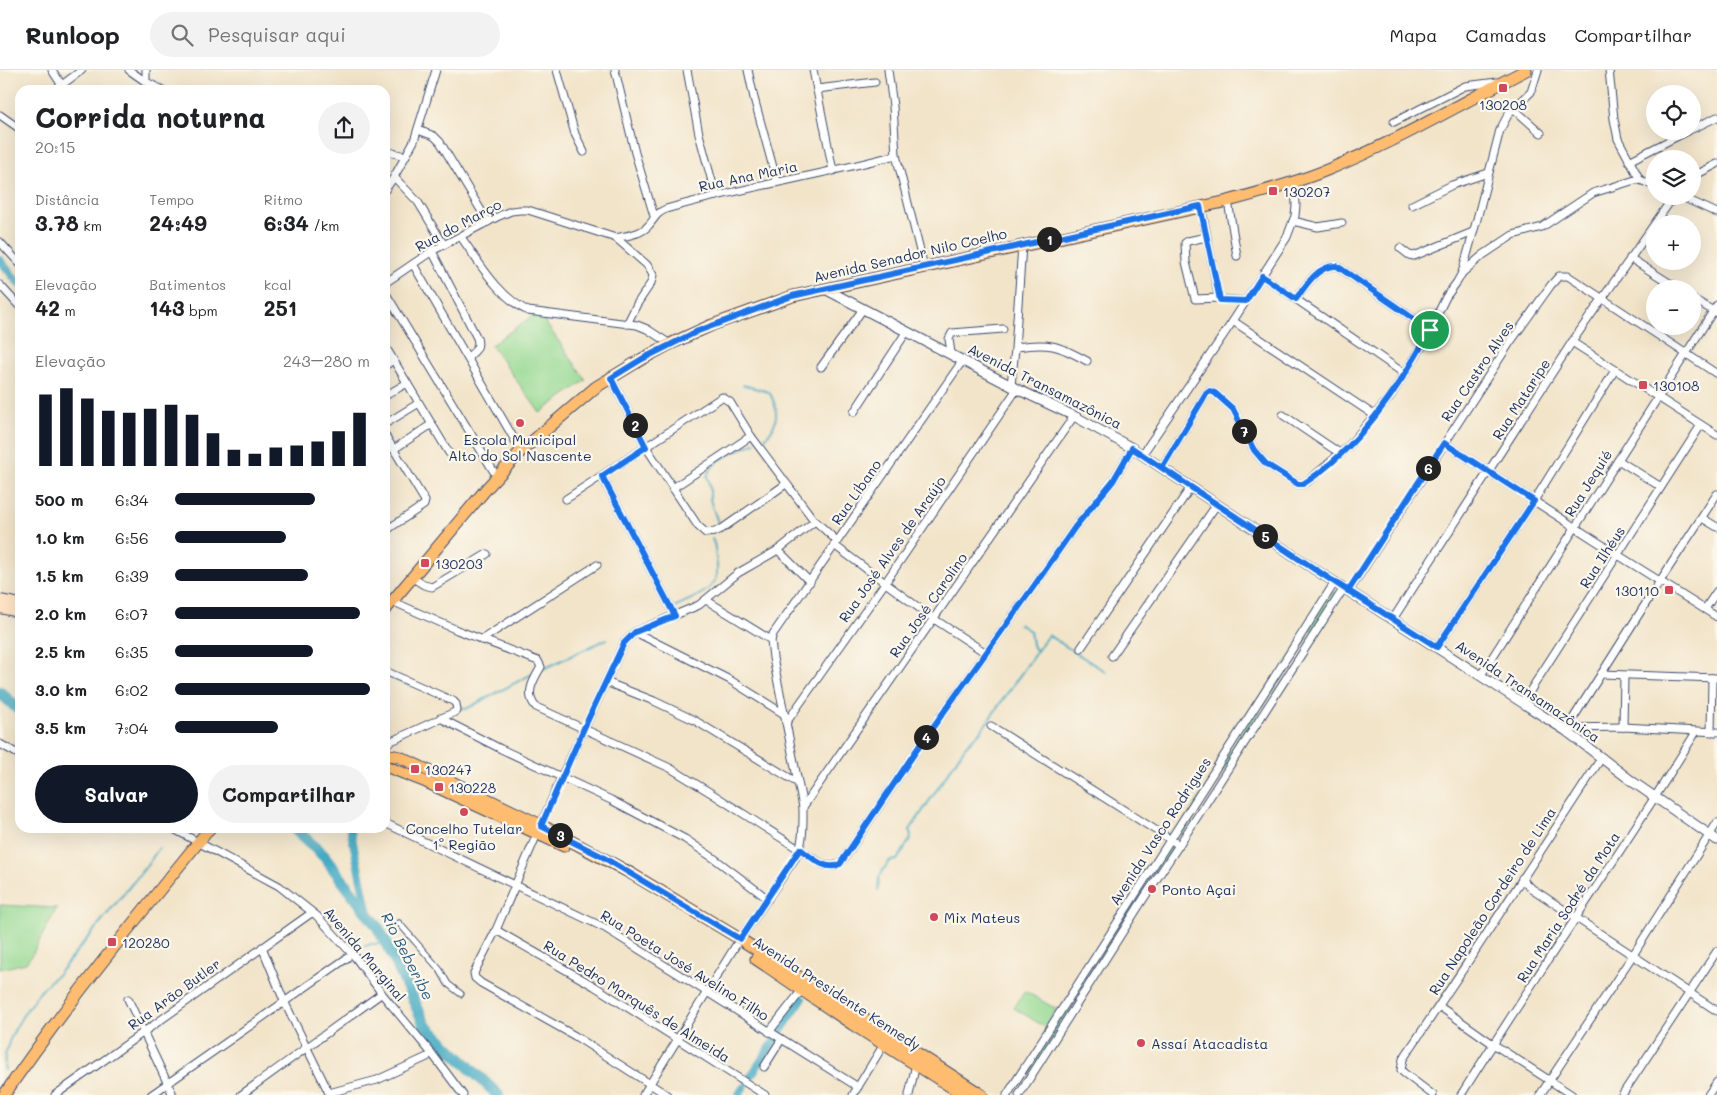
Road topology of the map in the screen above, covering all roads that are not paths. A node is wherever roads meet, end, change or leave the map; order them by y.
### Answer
1 (52, 70) edge
2 (82, 70) edge
3 (129, 70) edge
4 (146, 70) edge
5 (436, 70) edge
6 (557, 70) edge
7 (615, 70) edge
8 (686, 70) edge
9 (748, 70) edge
10 (813, 70) edge
11 (888, 70) edge
12 (1526, 70) edge
13 (1538, 70) edge
14 (1609, 70) edge
15 (1505, 81) junction
16 (146, 82) junction
17 (874, 82) dead end
18 (61, 84) joint
19 (152, 85) edge
20 (817, 89) junction
21 (1514, 108) junction
22 (0, 115) edge
23 (1717, 117) edge
24 (1394, 122) dead end
25 (15, 124) edge
26 (1701, 125) edge
27 (418, 130) junction
28 (1541, 134) dead end
29 (1670, 140) edge
30 (390, 152) edge
31 (584, 152) dead end
32 (896, 155) junction
33 (405, 156) junction
34 (1629, 160) junction
35 (1717, 164) edge
36 (833, 171) junction
37 (1701, 172) edge
38 (1488, 173) junction
39 (394, 177) junction
40 (1640, 180) junction
41 (777, 182) junction
42 (1295, 182) junction
43 (1646, 182) edge
44 (390, 183) edge
45 (716, 196) junction
46 (1228, 201) junction
47 (1412, 205) dead end
48 (1668, 205) edge
49 (1700, 205) edge
50 (1200, 206) junction
51 (1717, 213) edge
52 (654, 216) junction
53 (1293, 221) junction
54 (488, 222) junction
55 (1342, 224) dead end
56 (1473, 232) junction
57 (461, 237) junction
58 (616, 238) junction
59 (1206, 238) junction
60 (0, 242) edge
61 (444, 245) junction
62 (1022, 245) junction
63 (1400, 248) dead end
64 (432, 251) junction
65 (1237, 256) dead end
66 (15, 258) edge
67 (1630, 258) junction
68 (413, 264) junction
69 (924, 267) junction
70 (1462, 273) junction
71 (1262, 276) junction
72 (390, 280) edge
73 (1664, 280) edge
74 (0, 286) edge
75 (824, 289) junction
76 (1219, 298) junction
77 (1296, 299) junction
78 (390, 300) edge
79 (1602, 300) junction
80 (1246, 301) junction
81 (15, 302) edge
82 (1701, 302) edge
83 (863, 309) junction
84 (1716, 309) edge
85 (1233, 321) junction
86 (627, 324) junction
87 (1003, 329) dead end
88 (1430, 330) junction
89 (906, 331) junction
90 (1572, 342) junction
91 (670, 344) junction
92 (1016, 347) junction
93 (390, 354) edge
94 (951, 354) junction
95 (1685, 354) junction
96 (468, 357) junction
97 (394, 360) junction
98 (963, 360) junction
99 (1088, 360) dead end
100 (390, 363) edge
101 (822, 367) dead end
102 (1615, 370) junction
103 (1405, 374) junction
104 (1717, 374) edge
105 (611, 378) junction
106 (407, 383) junction
107 (1014, 387) junction
108 (390, 393) edge
109 (1657, 398) junction
110 (420, 403) junction
111 (854, 412) dead end
112 (1283, 415) dead end
113 (1074, 416) junction
114 (1374, 416) junction
115 (390, 421) edge
116 (432, 424) junction
117 (1701, 425) junction
118 (1717, 435) edge
119 (751, 436) junction
120 (390, 443) edge
121 (1444, 443) junction
122 (646, 447) junction
123 (1132, 448) junction
124 (394, 449) junction
125 (521, 451) junction
126 (449, 453) dead end
127 (1341, 454) junction
128 (1142, 455) junction
129 (1618, 460) junction
130 (1162, 468) junction
131 (1488, 471) junction
132 (497, 476) junction
133 (602, 476) junction
134 (786, 484) junction
135 (1191, 487) junction
136 (1661, 487) junction
137 (673, 488) junction
138 (1717, 494) edge
139 (566, 499) dead end
140 (1534, 501) junction
141 (1217, 504) junction
142 (1702, 518) junction
143 (815, 522) junction
144 (390, 527) edge
145 (1717, 527) edge
146 (1576, 528) junction
147 (835, 543) junction
148 (778, 550) junction
149 (487, 554) dead end
150 (1618, 555) junction
151 (597, 565) dead end
152 (412, 578) junction
153 (1660, 581) junction
154 (810, 582) junction
155 (1335, 582) junction
156 (885, 583) junction
157 (1346, 589) junction
158 (1717, 591) edge
159 (0, 600) edge
160 (390, 600) edge
161 (706, 600) junction
162 (15, 603) edge
163 (390, 604) edge
164 (0, 608) edge
165 (1705, 609) junction
166 (15, 611) edge
167 (675, 616) junction
168 (1717, 617) edge
169 (934, 619) junction
170 (1393, 619) junction
171 (1306, 628) junction
172 (635, 632) junction
173 (1314, 633) junction
174 (481, 640) junction
175 (771, 640) junction
176 (1437, 647) junction
177 (1081, 648) dead end
178 (986, 653) junction
179 (1112, 656) dead end
180 (390, 673) edge
181 (1602, 674) junction
182 (1481, 675) junction
183 (1624, 676) junction
184 (1715, 678) edge
185 (606, 682) junction
186 (1523, 702) junction
187 (784, 714) junction
188 (440, 718) junction
189 (786, 723) junction
190 (991, 726) dead end
191 (1623, 727) junction
192 (584, 728) junction
193 (1566, 729) junction
194 (1696, 732) junction
195 (1714, 732) edge
196 (390, 742) edge
197 (0, 744) edge
198 (15, 752) edge
199 (390, 755) edge
200 (1602, 757) junction
201 (390, 764) edge
202 (390, 767) edge
203 (427, 776) junction
204 (561, 778) junction
205 (798, 783) junction
206 (1655, 798) junction
207 (803, 807) junction
208 (1717, 823) edge
209 (390, 825) edge
210 (539, 829) junction
211 (181, 833) edge
212 (205, 833) edge
213 (1713, 838) edge
214 (1170, 840) junction
215 (198, 842) junction
216 (1179, 845) junction
217 (800, 849) junction
218 (1520, 882) junction
219 (515, 884) junction
220 (768, 898) junction
221 (310, 914) dead end
222 (1575, 918) junction
223 (399, 923) dead end
224 (496, 930) junction
225 (738, 942) junction
226 (262, 947) junction
227 (1717, 951) edge
228 (1633, 955) junction
229 (347, 958) dead end
230 (802, 990) junction
231 (706, 992) junction
232 (1690, 993) junction
233 (461, 994) dead end
234 (378, 996) dead end
235 (128, 999) dead end
236 (283, 999) junction
237 (1439, 1006) junction
238 (1717, 1011) edge
239 (143, 1032) junction
240 (776, 1037) junction
241 (677, 1038) junction
242 (884, 1044) junction
243 (1493, 1044) junction
244 (306, 1048) junction
245 (427, 1057) dead end
246 (916, 1064) junction
247 (764, 1067) dead end
248 (1020, 1074) junction
249 (1029, 1080) junction
250 (1550, 1080) junction
251 (166, 1081) junction
252 (1717, 1082) edge
253 (649, 1084) junction
254 (858, 1087) junction
255 (329, 1094) edge
256 (4, 1095) edge
257 (55, 1095) edge
258 (151, 1095) edge
259 (172, 1095) edge
260 (241, 1095) edge
261 (463, 1095) edge
262 (642, 1095) edge
263 (667, 1095) edge
264 (765, 1095) edge
265 (853, 1095) edge
266 (909, 1095) edge
267 (964, 1095) edge
268 (982, 1095) edge
269 (1007, 1095) edge
270 (1019, 1095) edge
271 (1433, 1095) edge
272 (1461, 1095) edge
273 (1540, 1095) edge
274 (1572, 1095) edge
275 (1622, 1095) edge
276 (1708, 1095) edge

1 - 18 street
2 - 18 street
3 - 16 street
4 - 16 street
5 - 27 street
6 - 31 street
7 - 52 street
8 - 45 street
9 - 41 street
10 - 20 street
11 - 32 street
12 - 15 main road, Avenida Senador Nilo Coelho
13 - 21 street
14 - 34 street
15 - 24 street
15 - 42 main road, Avenida Senador Nilo Coelho
16 - 19 street
17 - 20 street
20 - 36 street
21 - 28 street
21 - 38 street
22 - 25 street
23 - 26 street
27 - 33 street
27 - 54 street
29 - 34 street
30 - 33 street
32 - 36 street, Rua Ana Maria
32 - 69 street
33 - 39 street
34 - 40 street
35 - 37 street
36 - 41 street, Rua Ana Maria
38 - 47 street
38 - 56 street
39 - 44 street
39 - 61 street
40 - 43 street
40 - 70 street
41 - 45 street, Rua Ana Maria
42 - 46 main road, Avenida Senador Nilo Coelho
42 - 53 street
45 - 52 street, Rua Ana Maria
46 - 50 main road, Avenida Senador Nilo Coelho
46 - 65 street
48 - 67 street, Rua Mataripe
49 - 51 street
50 - 59 street
50 - 62 main road, Avenida Senador Nilo Coelho
52 - 58 street, Rua Ana Maria
53 - 55 street
53 - 71 street
54 - 57 street, Rua do Março
54 - 58 street, Rua do Março
56 - 63 street
56 - 70 street
57 - 61 street, Rua do Março
57 - 86 street
58 - 86 street, Rua do Março
59 - 76 street
59 - 76 street
60 - 66 street
61 - 64 street, Rua do Março
62 - 69 main road, Avenida Senador Nilo Coelho
62 - 92 street, Rua José Alves de Araújo
64 - 68 street, Rua do Março
64 - 96 street
67 - 73 street
67 - 79 street, Rua Mataripe
68 - 72 street, Rua do Março
68 - 96 street
69 - 75 main road, Avenida Senador Nilo Coelho
70 - 88 street
71 - 77 street
71 - 80 street
74 - 81 street
75 - 83 street, Avenida Transamazônica
75 - 91 main road, Avenida Senador Nilo Coelho
76 - 80 street
77 - 88 street
77 - 103 street
78 - 132 street
79 - 90 street, Rua Mataripe
79 - 95 street
79 - 121 street, Rua Castro Alves
80 - 85 street
82 - 84 street
83 - 89 street, Avenida Transamazônica
83 - 101 street
84 - 95 street, Rua Jequié
85 - 114 street
85 - 128 street
86 - 91 street
87 - 94 street
88 - 103 street
89 - 94 street, Avenida Transamazônica
89 - 111 street
90 - 102 street
90 - 131 street, Rua Mataripe
91 - 105 main road, Avenida Senador Nilo Coelho
92 - 99 street
92 - 107 street, Rua José Alves de Araújo
93 - 97 street
94 - 98 street, Avenida Transamazônica
95 - 104 street
95 - 109 street, Rua Jequié
96 - 125 street
97 - 100 street
97 - 106 street
98 - 107 street, Avenida Transamazônica
98 - 147 street, Rua Líbano
102 - 109 street
102 - 140 street
103 - 114 street
105 - 122 street
105 - 125 main road, Avenida Senador Nilo Coelho
106 - 108 street
106 - 110 street
107 - 113 street, Avenida Transamazônica
107 - 156 street, Rua José Alves de Araújo
109 - 117 street
109 - 129 street, Rua Jequié
110 - 115 street
110 - 116 street
112 - 127 street
113 - 123 street, Avenida Transamazônica
113 - 169 street, Rua José Carolino
114 - 127 street
116 - 124 street
116 - 126 street
117 - 118 street
117 - 136 street, Rua Ilhéus
119 - 122 street
119 - 134 street
119 - 137 street
120 - 124 street
121 - 131 street
121 - 157 street, Rua Castro Alves
122 - 133 street
122 - 137 street
123 - 128 street, Avenida Transamazônica
123 - 178 street
124 - 144 street
125 - 132 main road, Avenida Senador Nilo Coelho
127 - 130 street
128 - 130 street, Avenida Transamazônica
129 - 136 street
129 - 146 street, Rua Jequié
130 - 135 street, Avenida Transamazônica
131 - 140 street
131 - 170 street, Rua Mataripe
132 - 152 main road, Avenida Senador Nilo Coelho
133 - 139 street
133 - 167 street
134 - 137 street
134 - 143 street
135 - 141 street, Avenida Transamazônica
135 - 177 street
136 - 150 street, Rua Ilhéus
138 - 142 street
140 - 146 street
140 - 176 street
141 - 155 street, Avenida Transamazônica
141 - 179 street
142 - 145 street
142 - 153 street
143 - 147 street
143 - 148 street
146 - 150 street
146 - 182 street, Rua Jequié
147 - 154 street, Rua Líbano
147 - 156 street
148 - 154 street
148 - 161 street
149 - 152 street
150 - 153 street
150 - 186 street, Rua Ilhéus
151 - 174 street
152 - 160 main road, Avenida Senador Nilo Coelho
153 - 165 street
153 - 181 street
154 - 175 street, Rua Líbano
155 - 157 street, Avenida Transamazônica
155 - 171 street, Avenida Vasco Rodrigues
156 - 169 street
156 - 189 street, Rua José Alves de Araújo
157 - 170 street, Avenida Transamazônica
157 - 173 street, Avenida Vasco Rodrigues
158 - 165 street
159 - 162 main road
161 - 167 street
161 - 175 street
163 - 174 street
164 - 166 main road
165 - 168 street
167 - 172 street
169 - 178 street
169 - 207 street, Rua José Carolino
170 - 176 street, Avenida Transamazônica
171 - 173 street
171 - 214 street, Avenida Vasco Rodrigues
172 - 185 street
172 - 187 street
173 - 216 street, Avenida Vasco Rodrigues
174 - 192 street
175 - 187 street
176 - 182 street, Avenida Transamazônica
178 - 217 street
180 - 188 street
181 - 183 street
181 - 193 street
182 - 186 street, Avenida Transamazônica
183 - 184 street
183 - 191 street
184 - 195 street
185 - 192 street
185 - 205 street
186 - 193 street, Avenida Transamazônica
187 - 189 street
188 - 196 street
188 - 204 street
189 - 205 street
190 - 214 street
191 - 193 street
191 - 194 street
192 - 204 street
192 - 217 street
193 - 200 street, Avenida Transamazônica
194 - 195 street
194 - 206 street, Rua Maria Sodré da Mota
197 - 198 street
199 - 203 main road, Avenida Presidente Kennedy
200 - 206 street, Avenida Transamazônica
200 - 218 street, Rua Napoleão Cordeiro de Lima
201 - 203 main road, Avenida Presidente Kennedy
202 - 203 main road, Avenida Presidente Kennedy
203 - 210 main road, Avenida Presidente Kennedy
203 - 210 main road, Avenida Presidente Kennedy
204 - 210 street
204 - 220 street
205 - 207 street
206 - 213 street, Avenida Transamazônica
206 - 222 street, Rua Maria Sodré da Mota
207 - 217 street
208 - 213 street
209 - 219 street, Rua Poeta José Avelino Filho
210 - 219 street
210 - 225 main road, Avenida Presidente Kennedy
211 - 215 street, Avenida Marginal
212 - 215 main road
213 - 228 street
214 - 216 street
214 - 248 street, Avenida Vasco Rodrigues
215 - 256 main road
215 - 261 street, Avenida Marginal
216 - 249 street, Avenida Vasco Rodrigues
217 - 220 street
218 - 222 street
218 - 237 street, Rua Napoleão Cordeiro de Lima
219 - 224 street
219 - 231 street, Rua Poeta José Avelino Filho
220 - 225 street
221 - 226 street, Rua Arão Butler
222 - 228 street
222 - 243 street, Rua Maria Sodré da Mota
223 - 233 street
224 - 241 street, Rua Pedro Marquês de Almeida
224 - 253 street
225 - 230 main road, Avenida Presidente Kennedy
225 - 231 street
225 - 268 main road, Avenida Presidente Kennedy
226 - 236 street
226 - 239 street, Rua Arão Butler
227 - 232 street
228 - 232 street
228 - 250 street
229 - 236 street
230 - 240 street
230 - 242 main road, Avenida Presidente Kennedy
231 - 240 street, Rua Poeta José Avelino Filho
231 - 241 street
232 - 238 street
232 - 275 street
234 - 244 street
235 - 239 street
236 - 244 street
236 - 251 street
237 - 243 street
237 - 271 street, Rua Napoleão Cordeiro de Lima
239 - 251 street
239 - 257 street, Rua Arão Butler
240 - 247 street
240 - 254 street, Rua Poeta José Avelino Filho
241 - 253 street
241 - 264 street, Rua Pedro Marquês de Almeida
242 - 246 main road, Avenida Presidente Kennedy
242 - 254 street
243 - 250 street
243 - 272 street, Rua Maria Sodré da Mota
244 - 255 street
244 - 260 street
245 - 255 street
246 - 266 street
246 - 267 main road, Avenida Presidente Kennedy
248 - 249 street
248 - 269 street, Avenida Vasco Rodrigues
249 - 270 street, Avenida Vasco Rodrigues
250 - 273 street
250 - 274 street
251 - 258 street
251 - 259 street
252 - 276 street
253 - 262 street
253 - 263 street
254 - 265 street

